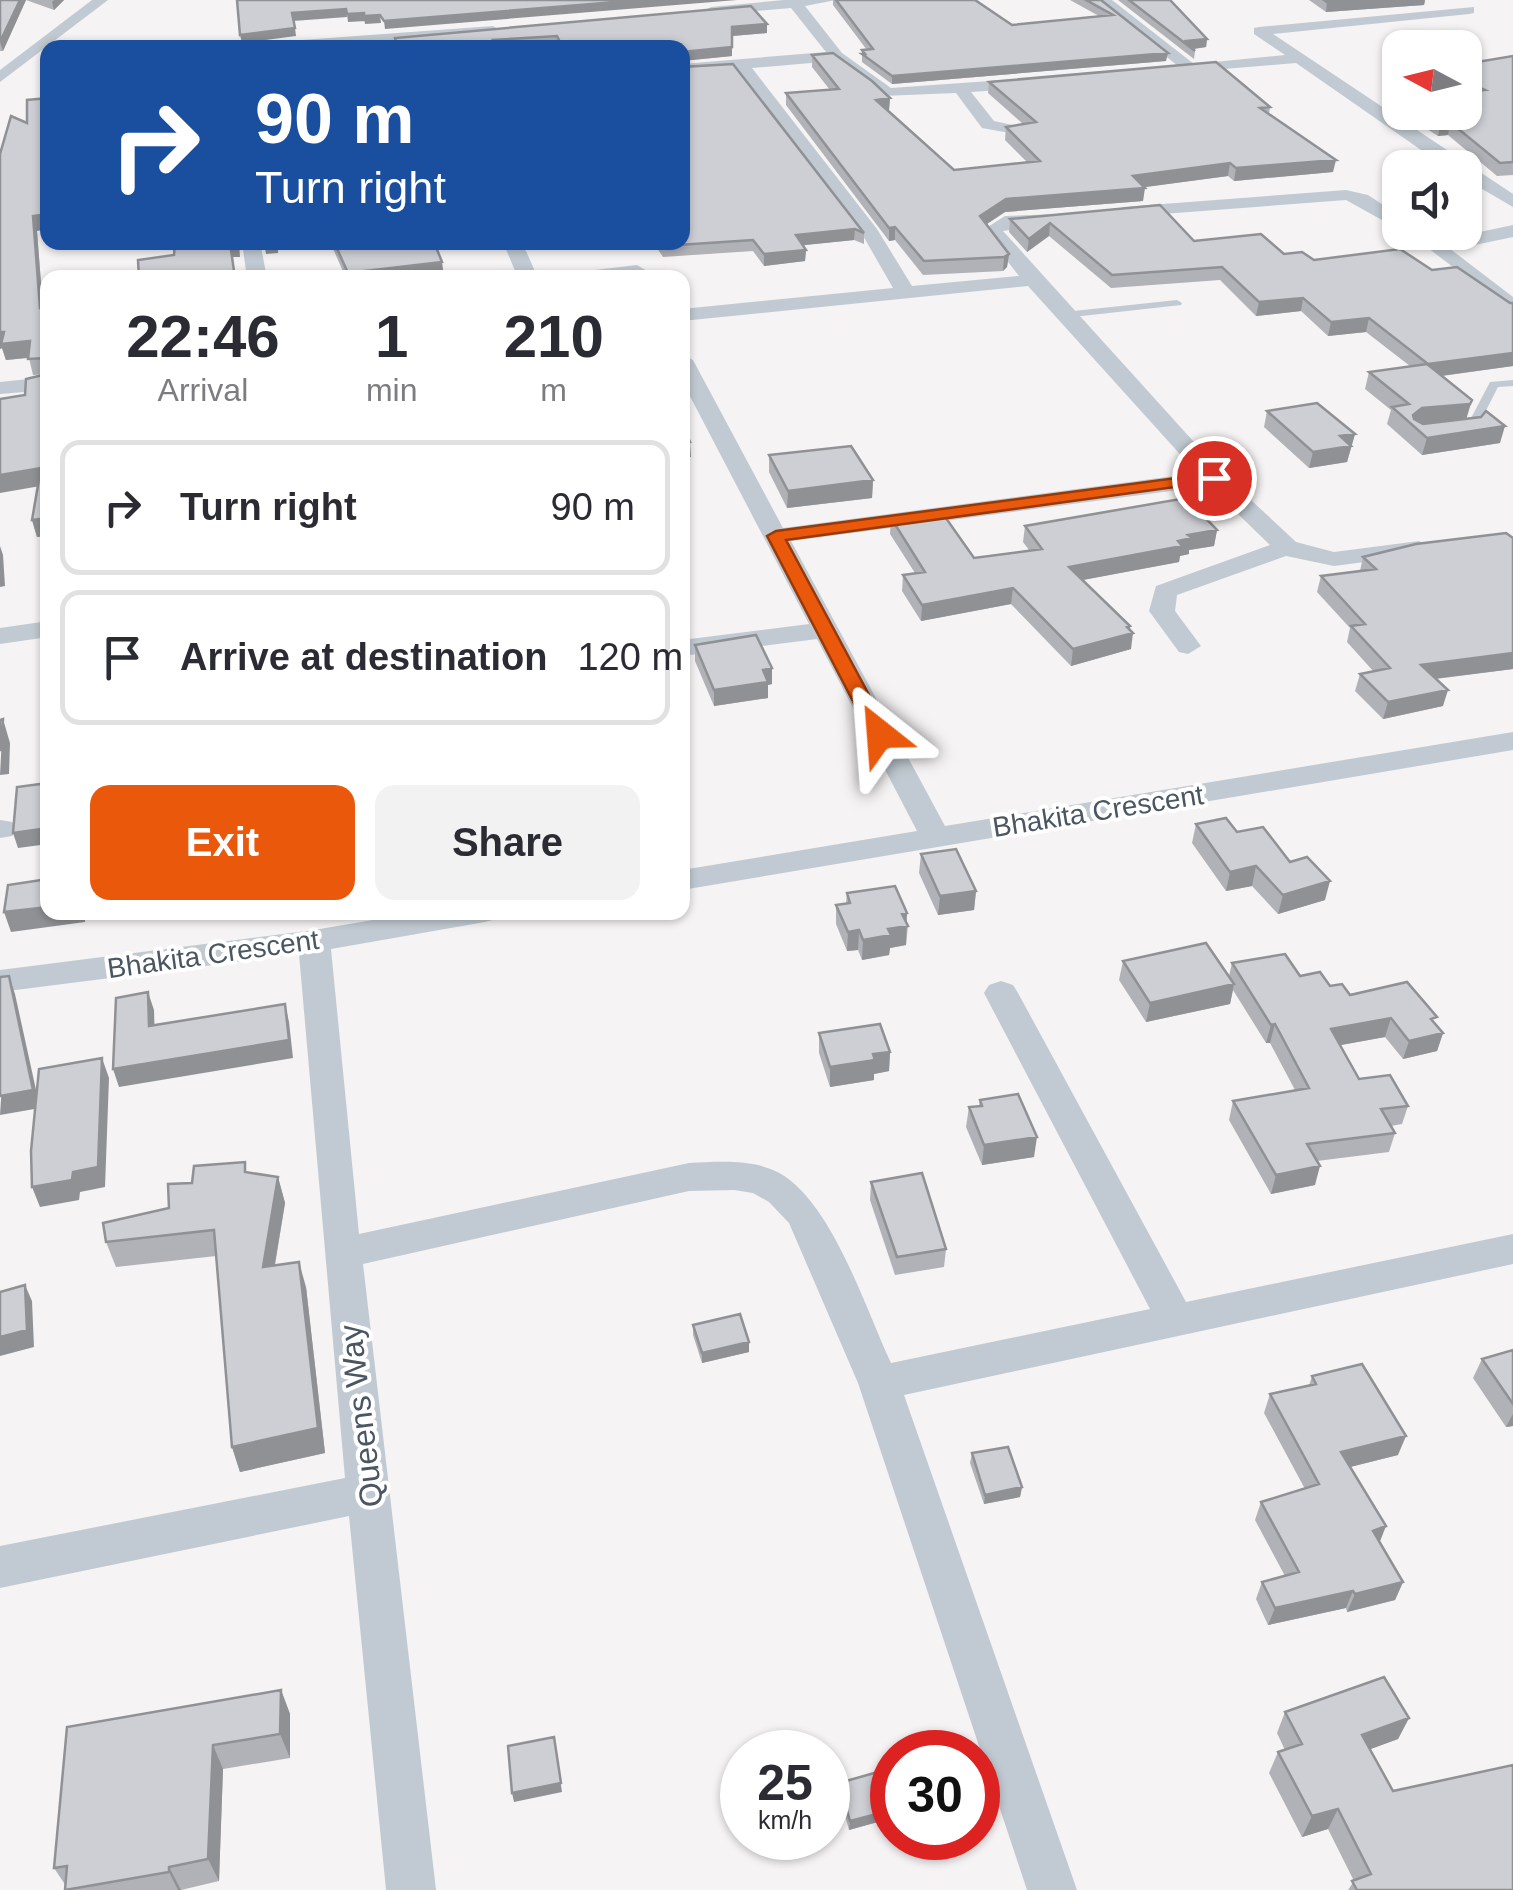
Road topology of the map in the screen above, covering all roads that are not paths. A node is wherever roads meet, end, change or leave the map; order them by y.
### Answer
1 (101, 0) edge
2 (829, 0) edge
3 (1103, 0) edge
4 (794, 2) edge
5 (1470, 10) dead end
6 (700, 12) edge
7 (516, 28) edge
8 (48, 40) edge
9 (355, 40) edge
10 (40, 46) edge
11 (837, 56) junction
12 (1294, 59) junction
13 (40, 61) edge
14 (19, 62) junction
15 (742, 64) junction
16 (690, 68) edge
17 (1191, 69) junction
18 (1153, 72) edge
19 (0, 76) edge
20 (1057, 80) edge
21 (961, 88) junction
22 (1015, 131) edge
23 (1433, 150) edge
24 (1482, 182) edge
25 (1513, 202) edge
26 (1382, 213) edge
27 (1513, 231) edge
28 (1482, 237) edge
29 (1438, 250) edge
30 (1033, 280) junction
31 (906, 293) junction
32 (1177, 303) dead end
33 (1513, 307) edge
34 (690, 314) edge
35 (1064, 315) junction
36 (690, 375) edge
37 (1513, 383) edge
38 (40, 385) edge
39 (0, 388) edge
40 (1454, 429) edge
41 (1214, 478) junction
42 (776, 536) junction
43 (1442, 545) edge
44 (1287, 546) junction
45 (40, 630) edge
46 (824, 630) junction
47 (0, 636) edge
48 (1188, 646) dead end
49 (690, 647) edge
50 (1511, 744) edge
51 (936, 838) junction
52 (690, 879) edge
53 (437, 920) edge
54 (314, 941) junction
55 (0, 982) edge
56 (1001, 993) dead end
57 (1513, 1249) edge
58 (342, 1254) junction
59 (1176, 1320) junction
60 (879, 1383) junction
61 (370, 1492) junction
62 (0, 1567) edge
63 (411, 1890) edge
64 (1052, 1890) edge

1 - 8 street
2 - 4 street
3 - 17 street
4 - 6 street
4 - 11 street
5 - 12 street
7 - 9 street
10 - 14 street
11 - 15 street
11 - 21 street
12 - 17 street
12 - 23 street
13 - 14 street
14 - 19 street
15 - 16 street
15 - 31 street
17 - 18 street
20 - 21 street
21 - 22 street
24 - 25 street
26 - 30 street
27 - 28 street
29 - 33 street
30 - 31 street
30 - 35 street
31 - 34 street
32 - 35 lane
35 - 41 street
36 - 42 street
37 - 40 lane
38 - 39 street
41 - 42 street
41 - 44 street
42 - 46 street
43 - 44 street
44 - 48 street
45 - 47 street
46 - 49 street
46 - 51 street
50 - 51 street, Bhakita Crescent
51 - 52 street, Bhakita Crescent
53 - 54 street, Bhakita Crescent
54 - 55 street, Bhakita Crescent
54 - 58 street, Queens Way
56 - 59 street
57 - 59 street
58 - 60 street
58 - 61 street, Queens Way
59 - 60 street
60 - 64 street
61 - 62 street
61 - 63 street, Queens Way

